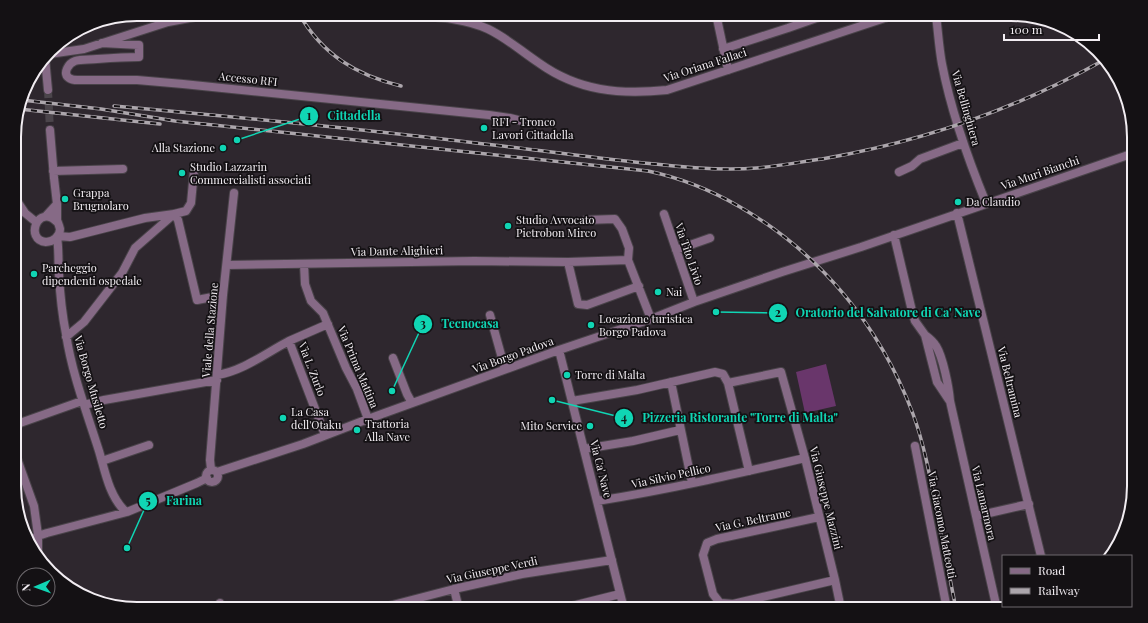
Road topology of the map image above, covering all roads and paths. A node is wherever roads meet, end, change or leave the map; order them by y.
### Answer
1 (173, 21) edge
2 (464, 21) edge
3 (717, 21) edge
4 (808, 21) edge
5 (875, 21) edge
6 (938, 21) edge
7 (102, 43) junction
8 (723, 49) junction
9 (58, 53) edge
10 (46, 65) edge
11 (728, 70) junction
12 (48, 90) tunnel mouth
13 (522, 121) dead end
14 (50, 130) tunnel mouth
15 (963, 143) junction
16 (1127, 155) edge
17 (200, 168) dead end
18 (123, 169) dead end
19 (53, 171) junction
20 (899, 172) dead end
21 (234, 193) dead end
22 (986, 203) junction
23 (57, 204) junction
24 (21, 207) edge
25 (957, 213) junction
26 (174, 214) junction
27 (664, 214) dead end
28 (46, 216) junction
29 (584, 220) dead end
30 (36, 222) junction
31 (57, 222) junction
32 (894, 236) junction
33 (57, 237) junction
34 (710, 238) dead end
35 (46, 242) junction
36 (676, 250) junction
37 (58, 255) junction
38 (628, 260) junction
39 (818, 260) joint
40 (568, 262) junction
41 (304, 264) junction
42 (227, 265) junction
43 (639, 286) junction
44 (223, 295) junction
45 (694, 302) junction
46 (490, 315) dead end
47 (651, 319) junction
48 (328, 324) junction
49 (66, 336) junction
50 (289, 341) junction
51 (559, 350) junction
52 (393, 358) dead end
53 (505, 370) junction
54 (219, 376) junction
55 (671, 382) junction
56 (728, 383) junction
57 (572, 401) junction
58 (83, 403) junction
59 (412, 403) junction
60 (368, 419) junction
61 (21, 423) edge
62 (680, 430) junction
63 (325, 435) junction
64 (150, 445) dead end
65 (915, 446) dead end
66 (584, 449) junction
67 (805, 458) junction
68 (102, 461) junction
69 (21, 470) edge
70 (214, 471) junction
71 (749, 471) junction
72 (692, 483) junction
73 (597, 502) junction
74 (1028, 504) junction
75 (127, 510) junction
76 (976, 516) junction
77 (819, 517) junction
78 (38, 535) junction
79 (34, 537) edge
80 (38, 546) edge
81 (1041, 555) edge
82 (612, 560) junction
83 (835, 580) junction
84 (454, 589) junction
85 (620, 594) junction
86 (404, 602) edge
87 (457, 602) edge
88 (588, 602) edge
89 (622, 602) edge
90 (719, 602) edge
91 (742, 602) edge
92 (840, 602) edge
93 (947, 602) edge
94 (995, 602) edge

1 - 7 street
2 - 11 street, Via Oriana Fallaci
3 - 8 street
4 - 8 street
5 - 11 street, Via Oriana Fallaci
6 - 15 street, Via Bellinghiera
7 - 9 street
7 - 13 street, Accesso RFI
8 - 11 street
10 - 12 street
14 - 19 street
15 - 20 street
15 - 22 street, Via Bellinghiera
16 - 22 street, Via Muri Bianchi
17 - 26 street
18 - 19 street
19 - 23 street
21 - 42 street, Viale della Stazione
22 - 25 street, Via Muri Bianchi
23 - 28 street
23 - 31 street
24 - 30 street
25 - 32 street, Via Muri Bianchi
25 - 74 street, Via Beltramina
26 - 33 street
26 - 44 street
26 - 49 street
27 - 36 street, Via Tito Livio
28 - 30 street
28 - 31 street
29 - 38 street
30 - 35 street
31 - 33 street
32 - 39 street, Via Muri Bianchi
32 - 76 street, Via Lamarmora
33 - 35 street
33 - 37 street, Via Borgo Musiletto
34 - 36 street
35 - 37 street
36 - 45 street, Via Tito Livio
37 - 49 street, Via Borgo Musiletto
38 - 40 street, Via Dante Alighieri
38 - 43 street
39 - 45 street, Via Borgo Padova
40 - 41 street, Via Dante Alighieri
40 - 43 street
41 - 42 street, Via Dante Alighieri
41 - 48 street, Via Prima Mattina
42 - 44 street, Viale della Stazione
43 - 47 street
44 - 54 street, Viale della Stazione
45 - 47 street, Via Borgo Padova
46 - 53 street
47 - 51 street, Via Borgo Padova
48 - 50 street, Via Prima Mattina
48 - 60 street, Via Prima Mattina
49 - 58 street, Via Borgo Musiletto
50 - 54 street, Via L. Zurlo
50 - 63 street, Via L. Zurlo
51 - 53 street, Via Borgo Padova
51 - 57 street, Via Ca' Nave
52 - 59 street
53 - 59 street, Via Borgo Padova
54 - 58 street, Via L. Zurlo
54 - 70 street, Viale della Stazione
55 - 56 street
55 - 57 street
55 - 62 street
56 - 67 street, Via Giuseppe Mazzini
56 - 71 street
57 - 66 street, Via Ca' Nave
58 - 61 street, Via L. Zurlo
58 - 68 street, Via Borgo Musiletto
59 - 60 street, Via Borgo Padova
60 - 63 street, Via Borgo Padova
62 - 66 street
62 - 72 street
63 - 70 street, Via Borgo Padova
64 - 68 street
65 - 93 street, Via Giacomo Matteotti
66 - 73 street, Via Ca' Nave
67 - 71 street, Via Silvio Pellico
67 - 77 street, Via Giuseppe Mazzini
68 - 75 street, Via Borgo Musiletto
69 - 78 street
70 - 75 street, Via Borgo Padova
71 - 72 street, Via Silvio Pellico
72 - 73 street, Via Silvio Pellico
73 - 82 street, Via Ca' Nave
74 - 76 street
74 - 81 street, Via Beltramina
75 - 78 street, Via Borgo Padova
76 - 94 street, Via Lamarmora
77 - 83 street, Via Giuseppe Mazzini
77 - 90 street, Via G. Beltrame
78 - 79 street, Via Borgo Padova
78 - 80 street
82 - 84 street, Via Giuseppe Verdi
82 - 85 street, Via Ca' Nave
83 - 91 street, Via G. Beltrame
83 - 92 street, Via Giuseppe Mazzini
84 - 86 street, Via Giuseppe Verdi
84 - 87 street
85 - 88 street
85 - 89 street, Via Ca' Nave

